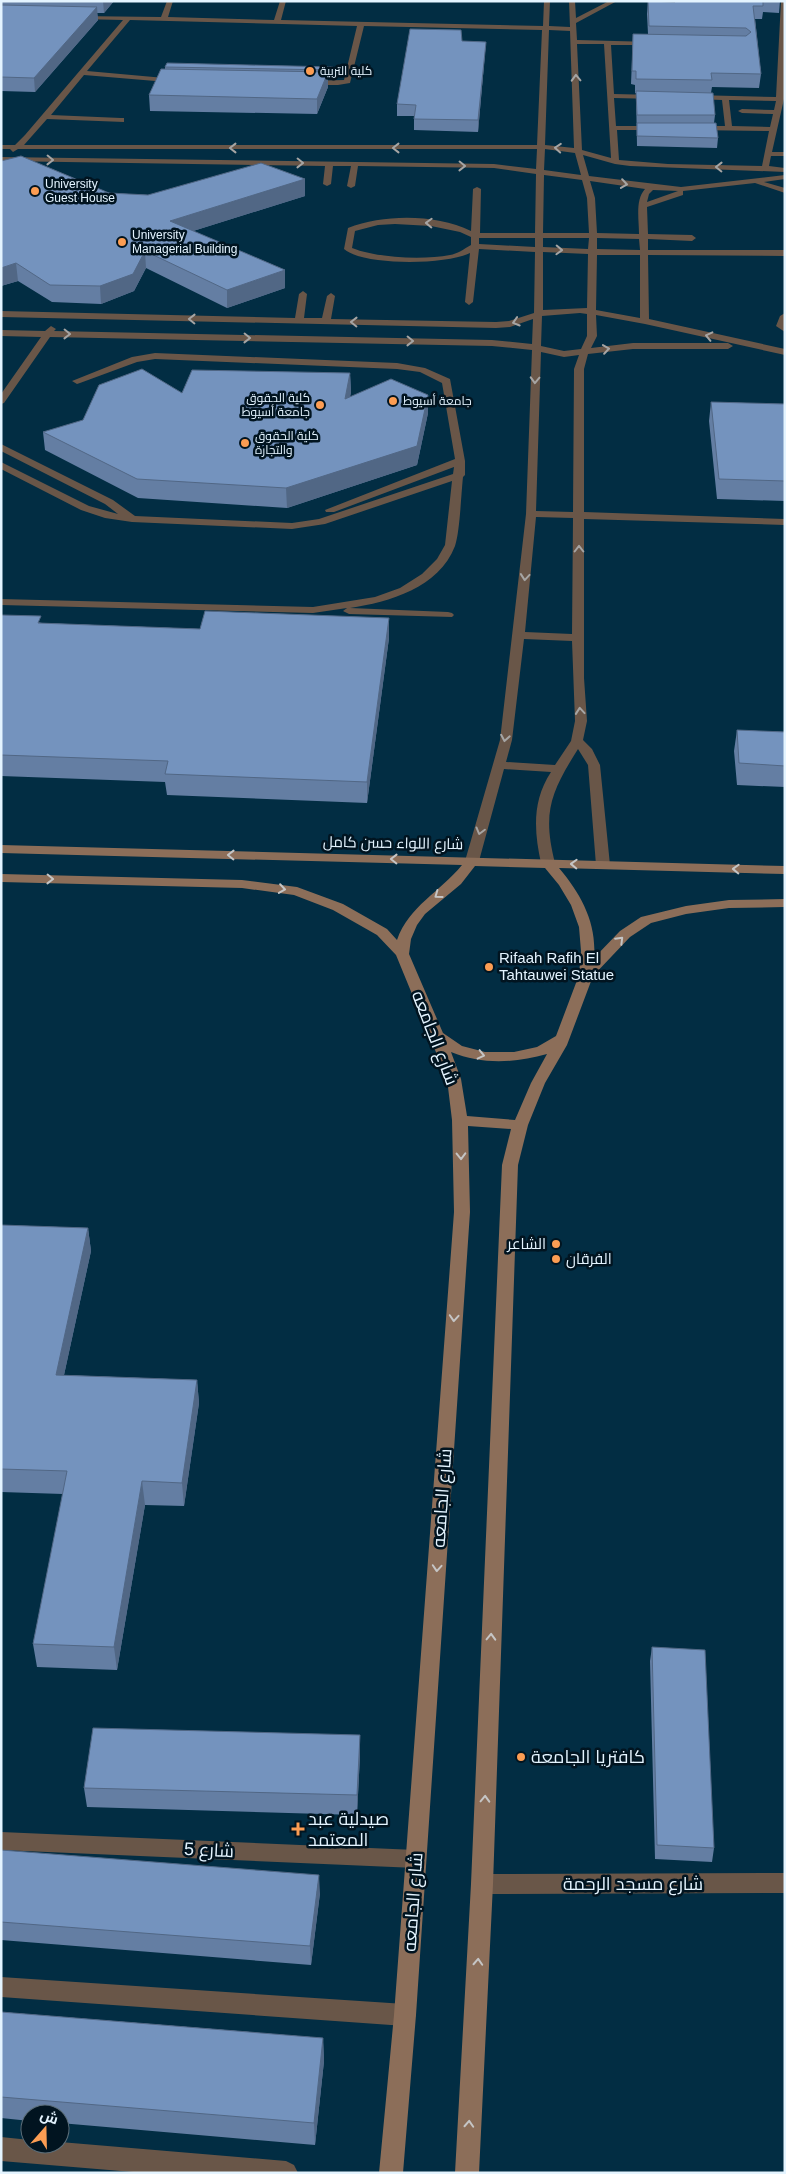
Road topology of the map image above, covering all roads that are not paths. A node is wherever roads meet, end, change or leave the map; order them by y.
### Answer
1 (170, 1) edge
2 (283, 1) edge
3 (547, 1) edge
4 (572, 1) edge
5 (614, 1) edge
6 (784, 1) edge
7 (547, 12) junction
8 (556, 13) dead end
9 (565, 13) dead end
10 (573, 13) junction
11 (70, 17) edge
12 (164, 18) junction
13 (128, 19) junction
14 (277, 21) junction
15 (784, 22) edge
16 (361, 23) junction
17 (574, 26) junction
18 (546, 28) junction
19 (575, 42) junction
20 (607, 42) junction
21 (656, 43) edge
22 (82, 73) junction
23 (187, 81) edge
24 (300, 83) edge
25 (610, 96) junction
26 (668, 97) edge
27 (687, 97) edge
28 (725, 98) junction
29 (780, 99) junction
30 (742, 111) dead end
31 (776, 112) junction
32 (45, 117) junction
33 (121, 120) dead end
34 (612, 128) junction
35 (660, 128) edge
36 (690, 128) edge
37 (729, 129) junction
38 (772, 129) junction
39 (1, 147) edge
40 (16, 147) junction
41 (541, 147) junction
42 (578, 151) junction
43 (766, 154) junction
44 (785, 154) edge
45 (1, 158) edge
46 (615, 162) junction
47 (329, 164) junction
48 (354, 164) junction
49 (741, 168) junction
50 (764, 168) junction
51 (785, 170) edge
52 (540, 172) junction
53 (785, 177) edge
54 (585, 178) junction
55 (756, 182) junction
56 (326, 184) dead end
57 (743, 184) junction
58 (351, 186) dead end
59 (651, 187) junction
60 (477, 188) dead end
61 (694, 189) junction
62 (785, 190) edge
63 (644, 206) junction
64 (539, 235) junction
65 (594, 235) junction
66 (475, 236) junction
67 (644, 237) junction
68 (692, 238) dead end
69 (475, 246) junction
70 (539, 250) junction
71 (592, 252) junction
72 (644, 252) junction
73 (785, 254) edge
74 (304, 294) dead end
75 (331, 296) dead end
76 (469, 302) dead end
77 (591, 312) junction
78 (1, 314) edge
79 (538, 314) junction
80 (62, 316) junction
81 (785, 316) edge
82 (299, 321) junction
83 (645, 321) junction
84 (326, 322) junction
85 (657, 324) junction
86 (785, 329) edge
87 (1, 333) edge
88 (47, 334) junction
89 (160, 336) junction
90 (651, 346) junction
91 (757, 346) junction
92 (536, 349) junction
93 (785, 352) edge
94 (369, 353) junction
95 (584, 353) junction
96 (155, 356) junction
97 (77, 380) dead end
98 (1, 401) edge
99 (1, 447) edge
100 (460, 461) junction
101 (1, 465) edge
102 (460, 474) junction
103 (531, 514) junction
104 (579, 516) junction
105 (132, 519) junction
106 (320, 522) junction
107 (785, 522) edge
108 (1, 602) edge
109 (313, 610) junction
110 (448, 615) dead end
111 (519, 635) junction
112 (578, 638) junction
113 (577, 741) junction
114 (499, 765) junction
115 (559, 769) junction
116 (1, 849) edge
117 (472, 861) junction
118 (548, 863) junction
119 (603, 865) junction
120 (785, 870) edge
121 (1, 878) edge
122 (785, 903) edge
123 (402, 954) junction
124 (586, 975) junction
125 (437, 1035) junction
126 (563, 1039) junction
127 (460, 1120) junction
128 (520, 1125) junction
129 (1, 1841) edge
130 (416, 1860) junction
131 (785, 1883) edge
132 (482, 1884) junction
133 (1, 1986) edge
134 (405, 2015) junction
135 (1, 2149) edge
136 (286, 2173) edge
137 (391, 2173) edge
138 (467, 2173) edge

1 - 12 street
2 - 14 street
3 - 7 street
4 - 10 street
5 - 17 street
6 - 15 street
7 - 8 street
7 - 18 street
9 - 10 street
10 - 17 street
11 - 13 street
12 - 13 street
12 - 14 street
13 - 22 street
14 - 16 street
15 - 29 street
16 - 18 street
16 - 24 street
17 - 18 street
17 - 19 street
18 - 41 street
19 - 20 street
42 -> 19 street
20 - 21 street
20 - 25 street
22 - 23 street
22 - 32 street
25 - 26 street
25 - 34 street
27 - 28 street
28 - 29 street
28 - 37 street
29 - 31 street
30 - 31 street
31 - 38 street
32 - 33 street
32 - 40 street
34 - 35 street
34 - 46 street
36 - 37 street
37 - 38 street
38 - 43 street
39 - 40 street
41 -> 40 street
40 - 45 street
42 -> 41 street
41 - 52 street
42 - 46 street
42 - 54 street
43 - 44 street
43 - 50 street
45 -> 47 street
49 -> 46 street
47 - 48 street
47 - 56 street
48 -> 52 street
48 - 58 street
49 - 50 street
49 - 57 street
50 - 51 street
52 - 54 street
52 - 64 street
53 - 55 street
54 -> 59 street
54 - 65 street
55 - 57 street
55 - 62 street
57 - 61 street
59 - 61 street
59 - 63 street
60 - 66 street
61 - 63 street
63 - 67 street
64 - 65 street
64 - 66 street
64 - 70 street
65 - 67 street
65 - 71 street
66 - 69 street
66 -> 69 street
67 - 68 street
67 - 72 street
69 - 70 street
69 - 76 street
70 -> 71 street
70 - 79 street
71 - 72 street
71 - 77 street
72 - 73 street
72 - 83 street
74 - 82 street
75 - 84 street
77 - 79 street
77 - 83 street
77 - 95 street
78 - 80 street
79 -> 84 street
79 - 92 street
82 -> 80 street
80 - 88 street
81 - 86 street
82 - 84 street
83 - 85 street
85 - 90 street
91 -> 85 street
87 - 88 street
88 -> 89 street
88 - 98 street
89 -> 94 street
89 - 96 street
90 - 91 street
95 -> 90 street
91 - 93 street
94 -> 92 street
92 - 95 street
92 -> 103 street
94 - 96 street
94 - 100 street
95 - 104 street
96 - 97 street
99 - 105 street
100 - 102 street
100 - 106 street
101 - 105 street
102 - 106 street
102 - 109 street
103 - 104 street
103 -> 111 street
104 - 107 street
112 -> 104 street
105 - 106 street
108 - 109 street
109 - 110 street
111 - 112 street
111 -> 114 street
113 -> 112 street
113 - 115 street
113 - 119 street
114 - 115 street
114 -> 117 street
115 - 118 street
117 -> 116 main road, شارع اللواء حسن كامل
117 - 118 main road, شارع اللواء حسن كامل
117 -> 123 main road
119 -> 118 main road, شارع اللواء حسن كامل
118 - 124 main road
120 -> 119 main road, شارع اللواء حسن كامل
121 -> 123 main road
124 -> 122 main road
123 - 125 main road, شارع الجامعه
124 - 126 main road
125 -> 126 main road
125 - 127 main road, شارع الجامعه
126 - 128 main road
127 - 128 main road
127 -> 130 main road, شارع الجامعه
132 -> 128 main road
129 - 130 street, شارع 5
130 - 134 main road, شارع الجامعه
131 - 132 street, شارع مسجد الرحمة
138 -> 132 main road
133 - 134 street
134 - 137 main road, شارع الجامعه
135 - 136 street

